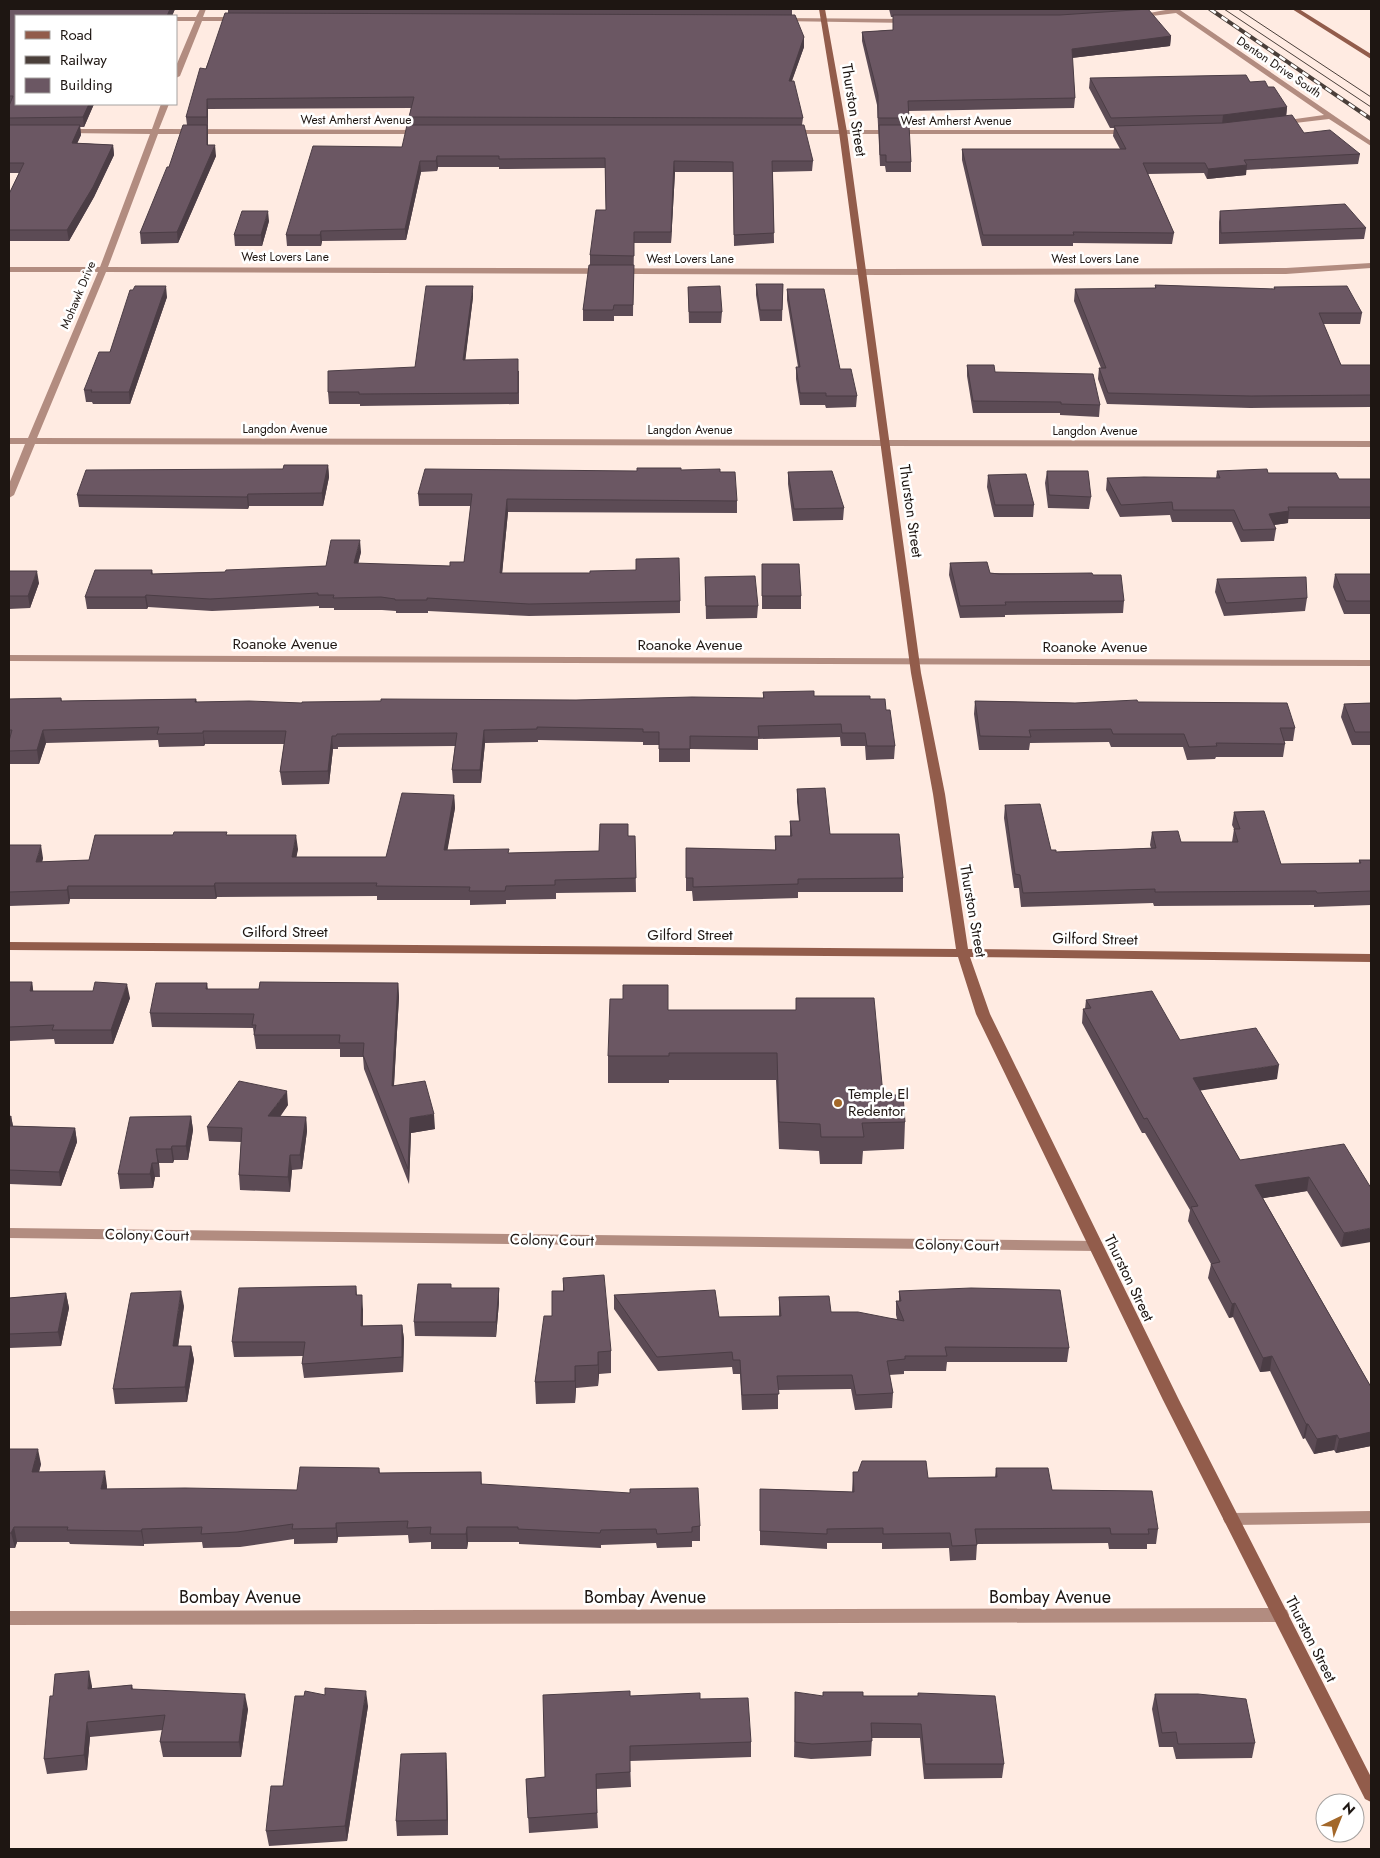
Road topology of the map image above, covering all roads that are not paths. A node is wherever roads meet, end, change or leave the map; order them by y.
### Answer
1 (203, 9) edge
2 (1295, 9) edge
3 (1176, 10) edge
4 (823, 15) edge
5 (1128, 17) edge
6 (178, 19) edge
7 (199, 19) junction
8 (248, 19) edge
9 (771, 20) edge
10 (914, 21) edge
11 (1371, 57) edge
12 (178, 71) edge
13 (165, 105) edge
14 (1332, 116) junction
15 (1270, 124) edge
16 (58, 131) edge
17 (156, 131) junction
18 (434, 132) edge
19 (783, 132) edge
20 (842, 132) junction
21 (1142, 132) edge
22 (1371, 144) edge
23 (1371, 266) edge
24 (9, 269) edge
25 (103, 269) junction
26 (861, 272) junction
27 (9, 441) edge
28 (30, 441) junction
29 (886, 443) junction
30 (1371, 444) edge
31 (9, 495) edge
32 (9, 658) edge
33 (914, 661) junction
34 (1371, 663) edge
35 (9, 946) edge
36 (963, 953) junction
37 (1371, 958) edge
38 (9, 1233) edge
39 (1096, 1246) junction
40 (1371, 1516) edge
41 (1231, 1519) junction
42 (1281, 1615) junction
43 (9, 1618) edge
44 (1371, 1794) edge

1 - 7 street
2 - 11 street
3 - 5 street
3 - 14 street, Denton Drive South
4 - 9 street
4 - 10 street
4 - 20 street, Thurston Street
6 - 7 street
7 - 8 street
7 - 12 street
13 - 17 street, Mohawk Drive
14 - 15 street
14 - 22 street, Denton Drive South
16 - 17 street, West Amherst Avenue
17 - 18 street, West Amherst Avenue
17 - 25 street, Mohawk Drive
19 - 20 street, West Amherst Avenue
20 - 21 street, West Amherst Avenue
20 - 26 street, Thurston Street
23 - 26 street, West Lovers Lane
24 - 25 street, West Lovers Lane
25 - 26 street, West Lovers Lane
25 - 28 street, Mohawk Drive
26 - 29 street, Thurston Street
27 - 28 street, Langdon Avenue
28 - 29 street, Langdon Avenue
28 - 31 street, Mohawk Drive
29 - 30 street, Langdon Avenue
29 - 33 street, Thurston Street
32 - 33 street, Roanoke Avenue
33 - 34 street, Roanoke Avenue
33 - 36 street, Thurston Street
35 - 36 street, Gilford Street
36 - 37 street, Gilford Street
36 - 39 street, Thurston Street
38 - 39 street, Colony Court
39 - 41 street, Thurston Street
40 - 41 street
41 - 42 street, Thurston Street
42 - 43 street, Bombay Avenue
42 - 44 street, Thurston Street

